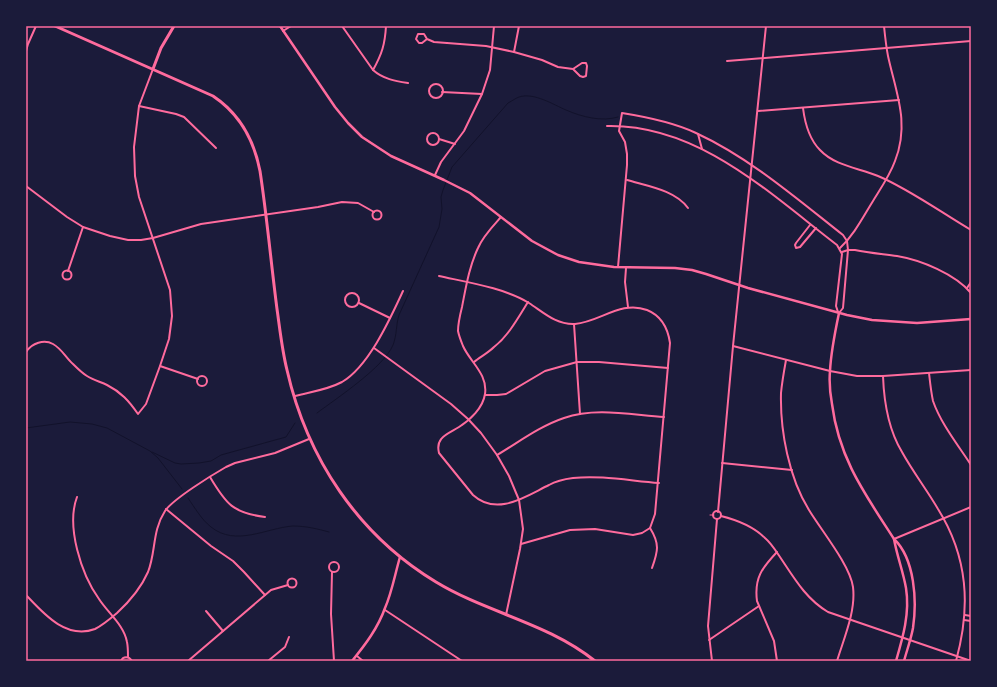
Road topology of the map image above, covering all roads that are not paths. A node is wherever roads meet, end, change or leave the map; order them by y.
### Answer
1 (36, 26) edge
2 (55, 26) edge
3 (174, 26) edge
4 (280, 26) edge
5 (291, 26) edge
6 (342, 26) edge
7 (386, 26) edge
8 (494, 26) edge
9 (519, 26) edge
10 (766, 26) edge
11 (884, 26) edge
12 (283, 31) junction
13 (427, 39) junction
14 (971, 41) edge
15 (493, 48) junction
16 (887, 48) junction
17 (26, 51) edge
18 (514, 52) junction
19 (763, 58) junction
20 (727, 61) dead end
21 (153, 69) junction
22 (572, 69) junction
23 (373, 70) junction
24 (408, 83) dead end
25 (442, 92) junction
26 (482, 94) junction
27 (899, 100) junction
28 (139, 106) junction
29 (804, 108) junction
30 (758, 111) junction
31 (620, 125) junction
32 (607, 126) dead end
33 (698, 134) junction
34 (439, 139) junction
35 (455, 144) junction
36 (216, 148) dead end
37 (703, 150) junction
38 (752, 164) junction
39 (435, 175) junction
40 (751, 177) junction
41 (626, 180) junction
42 (886, 180) junction
43 (26, 186) edge
44 (688, 208) dead end
45 (374, 212) junction
46 (266, 214) junction
47 (501, 217) junction
48 (810, 225) junction
49 (83, 227) junction
50 (816, 228) junction
51 (971, 230) edge
52 (153, 238) junction
53 (847, 241) junction
54 (840, 248) junction
55 (848, 250) junction
56 (842, 252) junction
57 (618, 268) junction
58 (626, 268) junction
59 (68, 271) junction
60 (439, 276) dead end
61 (467, 282) junction
62 (971, 282) edge
63 (739, 285) junction
64 (967, 288) junction
65 (403, 291) dead end
66 (971, 292) edge
67 (528, 302) junction
68 (358, 303) junction
69 (628, 306) junction
70 (839, 313) junction
71 (390, 318) junction
72 (971, 319) edge
73 (574, 324) junction
74 (733, 346) junction
75 (374, 348) junction
76 (26, 352) edge
77 (786, 360) junction
78 (474, 362) junction
79 (577, 362) junction
80 (160, 366) junction
81 (668, 368) junction
82 (971, 370) edge
83 (830, 371) junction
84 (929, 373) junction
85 (883, 376) junction
86 (198, 379) junction
87 (485, 395) junction
88 (294, 397) junction
89 (580, 414) junction
90 (664, 418) junction
91 (468, 419) junction
92 (309, 439) junction
93 (497, 455) junction
94 (722, 463) junction
95 (971, 465) edge
96 (792, 470) junction
97 (210, 477) junction
98 (659, 483) junction
99 (77, 497) dead end
100 (519, 500) junction
101 (971, 507) edge
102 (166, 509) junction
103 (718, 512) junction
104 (710, 515) dead end
105 (714, 515) junction
106 (721, 516) junction
107 (265, 517) dead end
108 (943, 518) junction
109 (717, 519) junction
110 (650, 528) junction
111 (894, 539) junction
112 (521, 544) junction
113 (777, 552) junction
114 (400, 557) junction
115 (652, 568) dead end
116 (332, 572) junction
117 (288, 585) junction
118 (26, 595) edge
119 (265, 595) junction
120 (760, 606) junction
121 (385, 610) junction
122 (206, 611) dead end
123 (506, 614) junction
124 (964, 615) junction
125 (113, 616) junction
126 (971, 616) edge
127 (849, 620) junction
128 (964, 620) junction
129 (971, 621) edge
130 (223, 631) junction
131 (289, 637) dead end
132 (902, 638) junction
133 (709, 640) junction
134 (909, 640) junction
135 (357, 656) junction
136 (957, 656) junction
137 (128, 657) junction
138 (121, 661) edge
139 (132, 661) edge
140 (188, 661) edge
141 (268, 661) edge
142 (334, 661) edge
143 (352, 661) edge
144 (363, 661) edge
145 (462, 661) edge
146 (595, 661) edge
147 (712, 661) edge
148 (777, 661) edge
149 (837, 661) edge
150 (896, 661) edge
151 (904, 661) edge
152 (956, 661) edge
153 (971, 661) edge

1 - 17 street
2 - 21 main road
3 - 21 main road
4 - 12 street
5 - 12 street
6 - 23 street
7 - 23 street
8 - 15 street
9 - 18 street
10 - 19 street
11 - 16 street
12 - 39 street
13 - 13 street
13 - 15 street
14 - 16 street
15 - 18 street
15 - 26 street
16 - 19 street
16 - 27 street
18 - 22 street
19 - 20 street
19 - 30 street
21 - 28 street
21 - 46 main road
22 - 22 street
23 - 24 street
25 - 25 street
25 - 26 street
26 - 35 street
27 - 29 street
27 - 42 street
28 - 36 street
28 - 52 street
29 - 30 street
29 - 42 street
30 - 38 street
31 - 32 street
31 - 33 street
31 - 37 street
31 - 41 street
33 - 37 street
33 - 38 street
34 - 34 street
34 - 35 street
35 - 39 street
37 - 40 street
38 - 40 street
38 - 53 street
39 - 47 street
40 - 48 street
40 - 63 street
41 - 44 street
41 - 57 street
42 - 51 street
42 - 53 street
43 - 49 street
45 - 45 street
45 - 46 street
46 - 52 street
46 - 88 main road
47 - 57 street
47 - 61 street
48 - 50 street
48 - 50 street
49 - 52 street
49 - 59 street
50 - 54 street
52 - 80 street
53 - 54 street
53 - 55 street
54 - 56 street
55 - 56 street
55 - 64 street
55 - 70 street
56 - 70 street
57 - 58 street
58 - 63 street
58 - 69 street
59 - 59 street
60 - 61 street
61 - 67 street
61 - 78 street
62 - 64 street
63 - 70 street
63 - 74 street
64 - 66 street
65 - 71 street
67 - 73 street
67 - 78 street
68 - 68 street
68 - 71 street
69 - 73 street
69 - 81 street
70 - 72 street
70 - 83 street
71 - 75 street
73 - 79 street
74 - 77 street
74 - 94 street
75 - 88 street
75 - 91 street
76 - 80 street
77 - 83 street
77 - 96 street
78 - 87 street
79 - 81 street
79 - 87 street
79 - 89 street
80 - 86 street
81 - 90 street
82 - 84 street
83 - 85 street
83 - 111 street
84 - 85 street
84 - 95 street
85 - 108 street
86 - 86 street
87 - 91 street
88 - 92 main road
89 - 90 street
89 - 93 street
90 - 98 street
91 - 93 street
91 - 100 street
92 - 97 street
92 - 114 main road
93 - 100 street
94 - 96 street
94 - 103 street
96 - 127 street
97 - 102 street
97 - 107 street
98 - 100 street
98 - 110 street
99 - 125 street
100 - 112 street
101 - 108 street
102 - 119 street
102 - 125 street
103 - 105 street
103 - 106 street
104 - 105 lane
105 - 109 street
106 - 109 street
106 - 113 street
108 - 111 street
108 - 124 street
109 - 133 street
110 - 112 street
110 - 115 street
111 - 132 street
111 - 134 street
112 - 123 street
113 - 120 street
113 - 127 street
114 - 121 street
114 - 123 main road
116 - 116 street
116 - 142 street
117 - 117 street
117 - 119 street
118 - 125 street
119 - 130 street
120 - 133 street
120 - 148 street
121 - 135 street
121 - 145 street
122 - 130 street
123 - 146 main road
124 - 126 street
124 - 128 street
125 - 137 street
127 - 132 street
127 - 149 street
128 - 129 street
128 - 136 street
130 - 140 street
131 - 141 street
132 - 134 street
132 - 150 street
133 - 147 street
134 - 136 street
134 - 151 street
135 - 143 street
135 - 144 street
136 - 152 street
136 - 153 street
137 - 138 street
137 - 139 street

